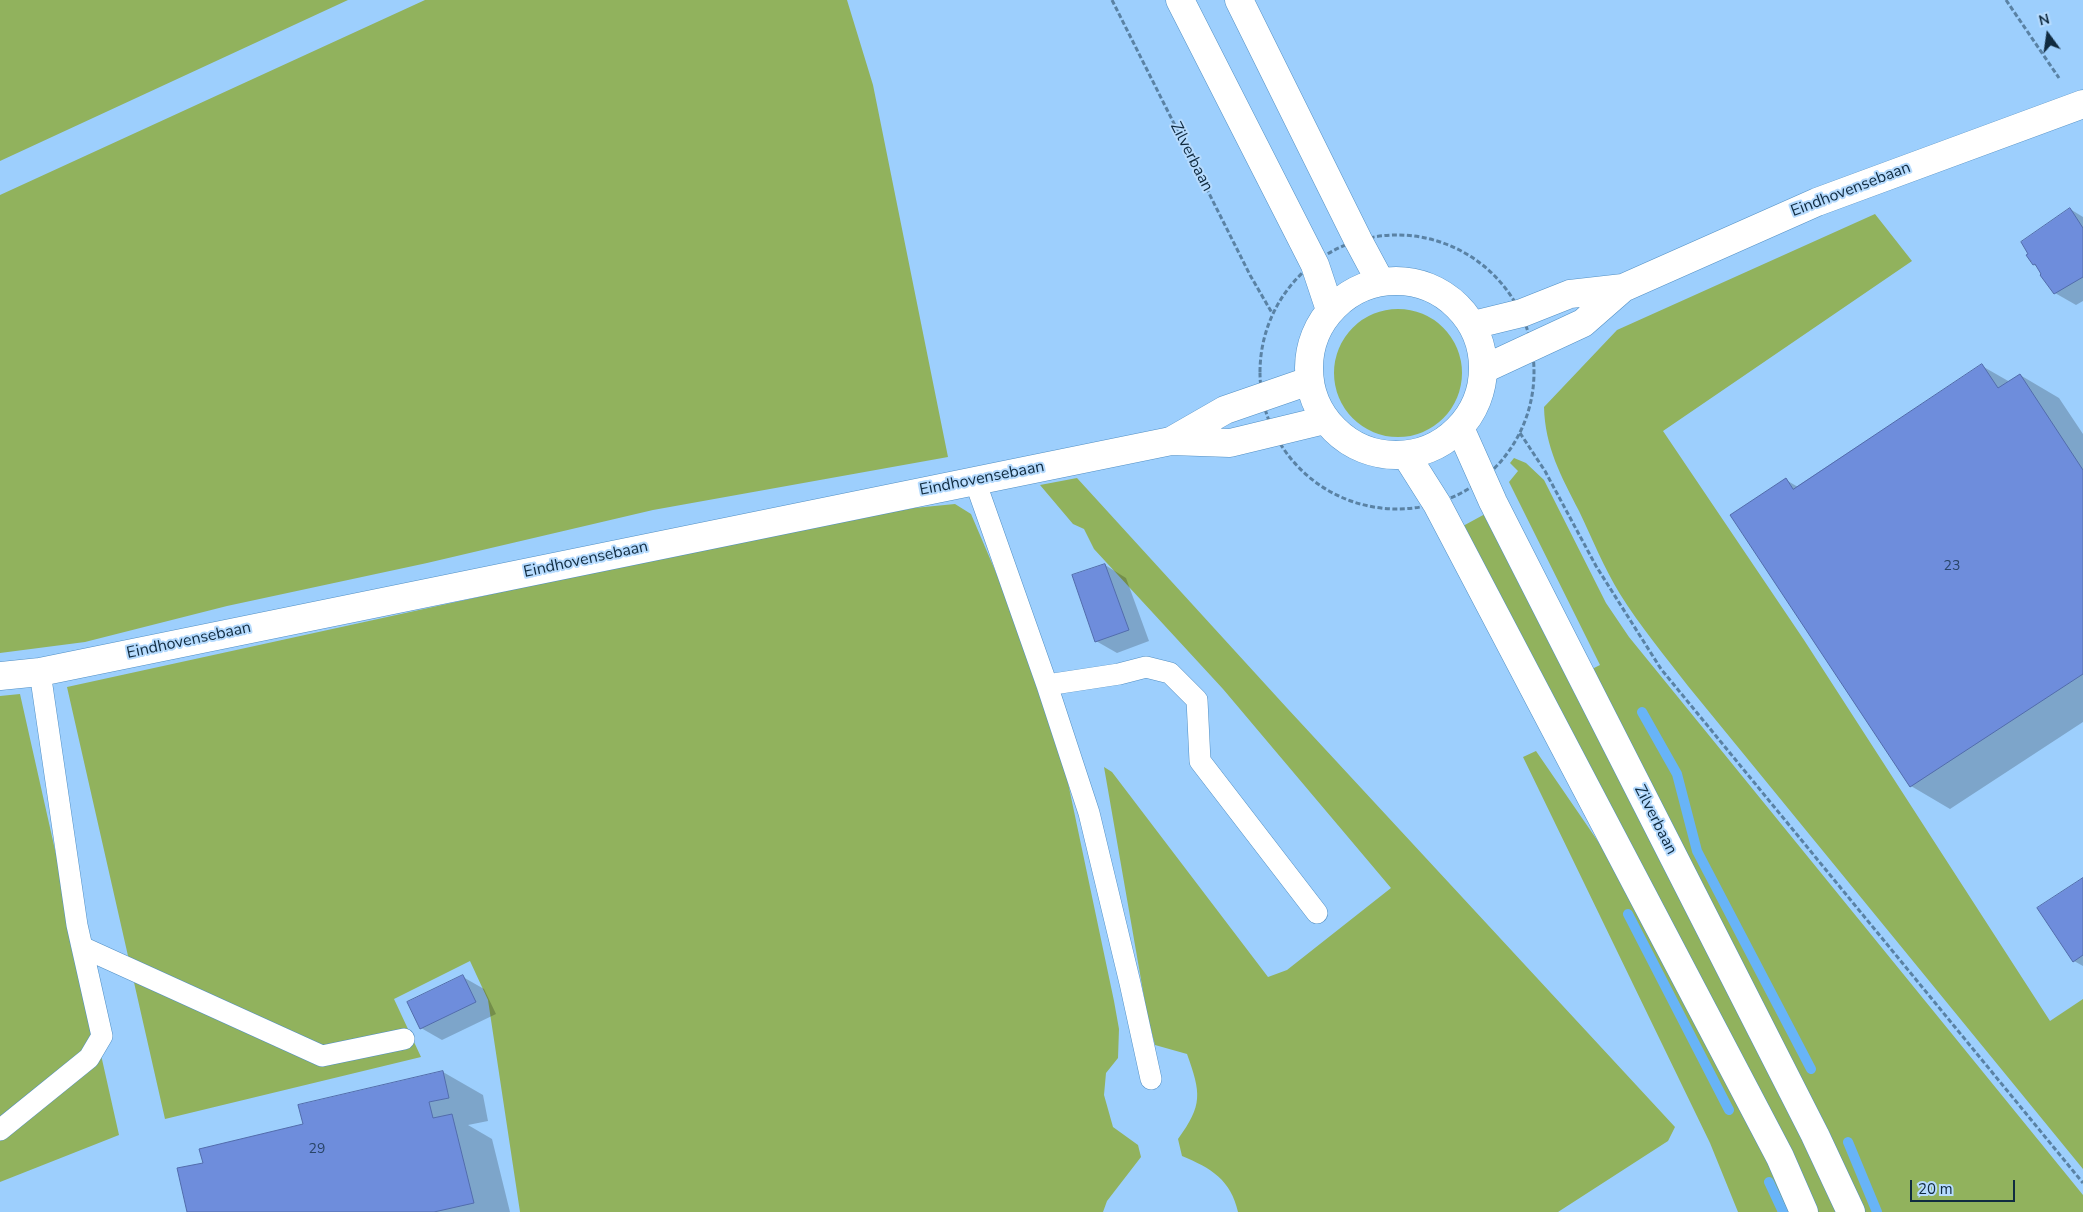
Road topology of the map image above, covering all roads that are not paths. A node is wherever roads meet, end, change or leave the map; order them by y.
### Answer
1 (1180, 0) edge
2 (1239, 0) edge
3 (2080, 104) edge
4 (1380, 281) junction
5 (1623, 288) junction
6 (1330, 310) junction
7 (1472, 325) junction
8 (1484, 369) junction
9 (1309, 381) junction
10 (1325, 420) junction
11 (1460, 428) junction
12 (1171, 441) junction
13 (1406, 455) junction
14 (975, 481) junction
15 (40, 672) junction
16 (0, 676) edge
17 (1048, 685) junction
18 (1317, 913) dead end
19 (82, 947) junction
20 (404, 1039) dead end
21 (1151, 1079) dead end
22 (0, 1130) edge
23 (1804, 1212) edge
24 (1851, 1212) edge

1 - 6 main road
2 - 4 main road
3 - 5 main road, Eindhovensebaan
4 - 6 main road
4 - 7 main road
5 - 7 main road, Eindhovensebaan
5 - 8 main road, Eindhovensebaan
6 - 9 main road
7 - 8 main road
8 - 11 main road
9 - 10 main road
9 - 12 main road, Eindhovensebaan
10 - 12 main road, Eindhovensebaan
10 - 13 main road
11 - 13 main road
11 - 24 main road, Zilverbaan
12 - 14 main road, Eindhovensebaan
13 - 23 main road
14 - 15 main road, Eindhovensebaan
14 - 17 lane
15 - 16 main road, Eindhovensebaan
15 - 19 lane
17 - 18 lane
17 - 21 lane
19 - 20 lane
19 - 22 lane

